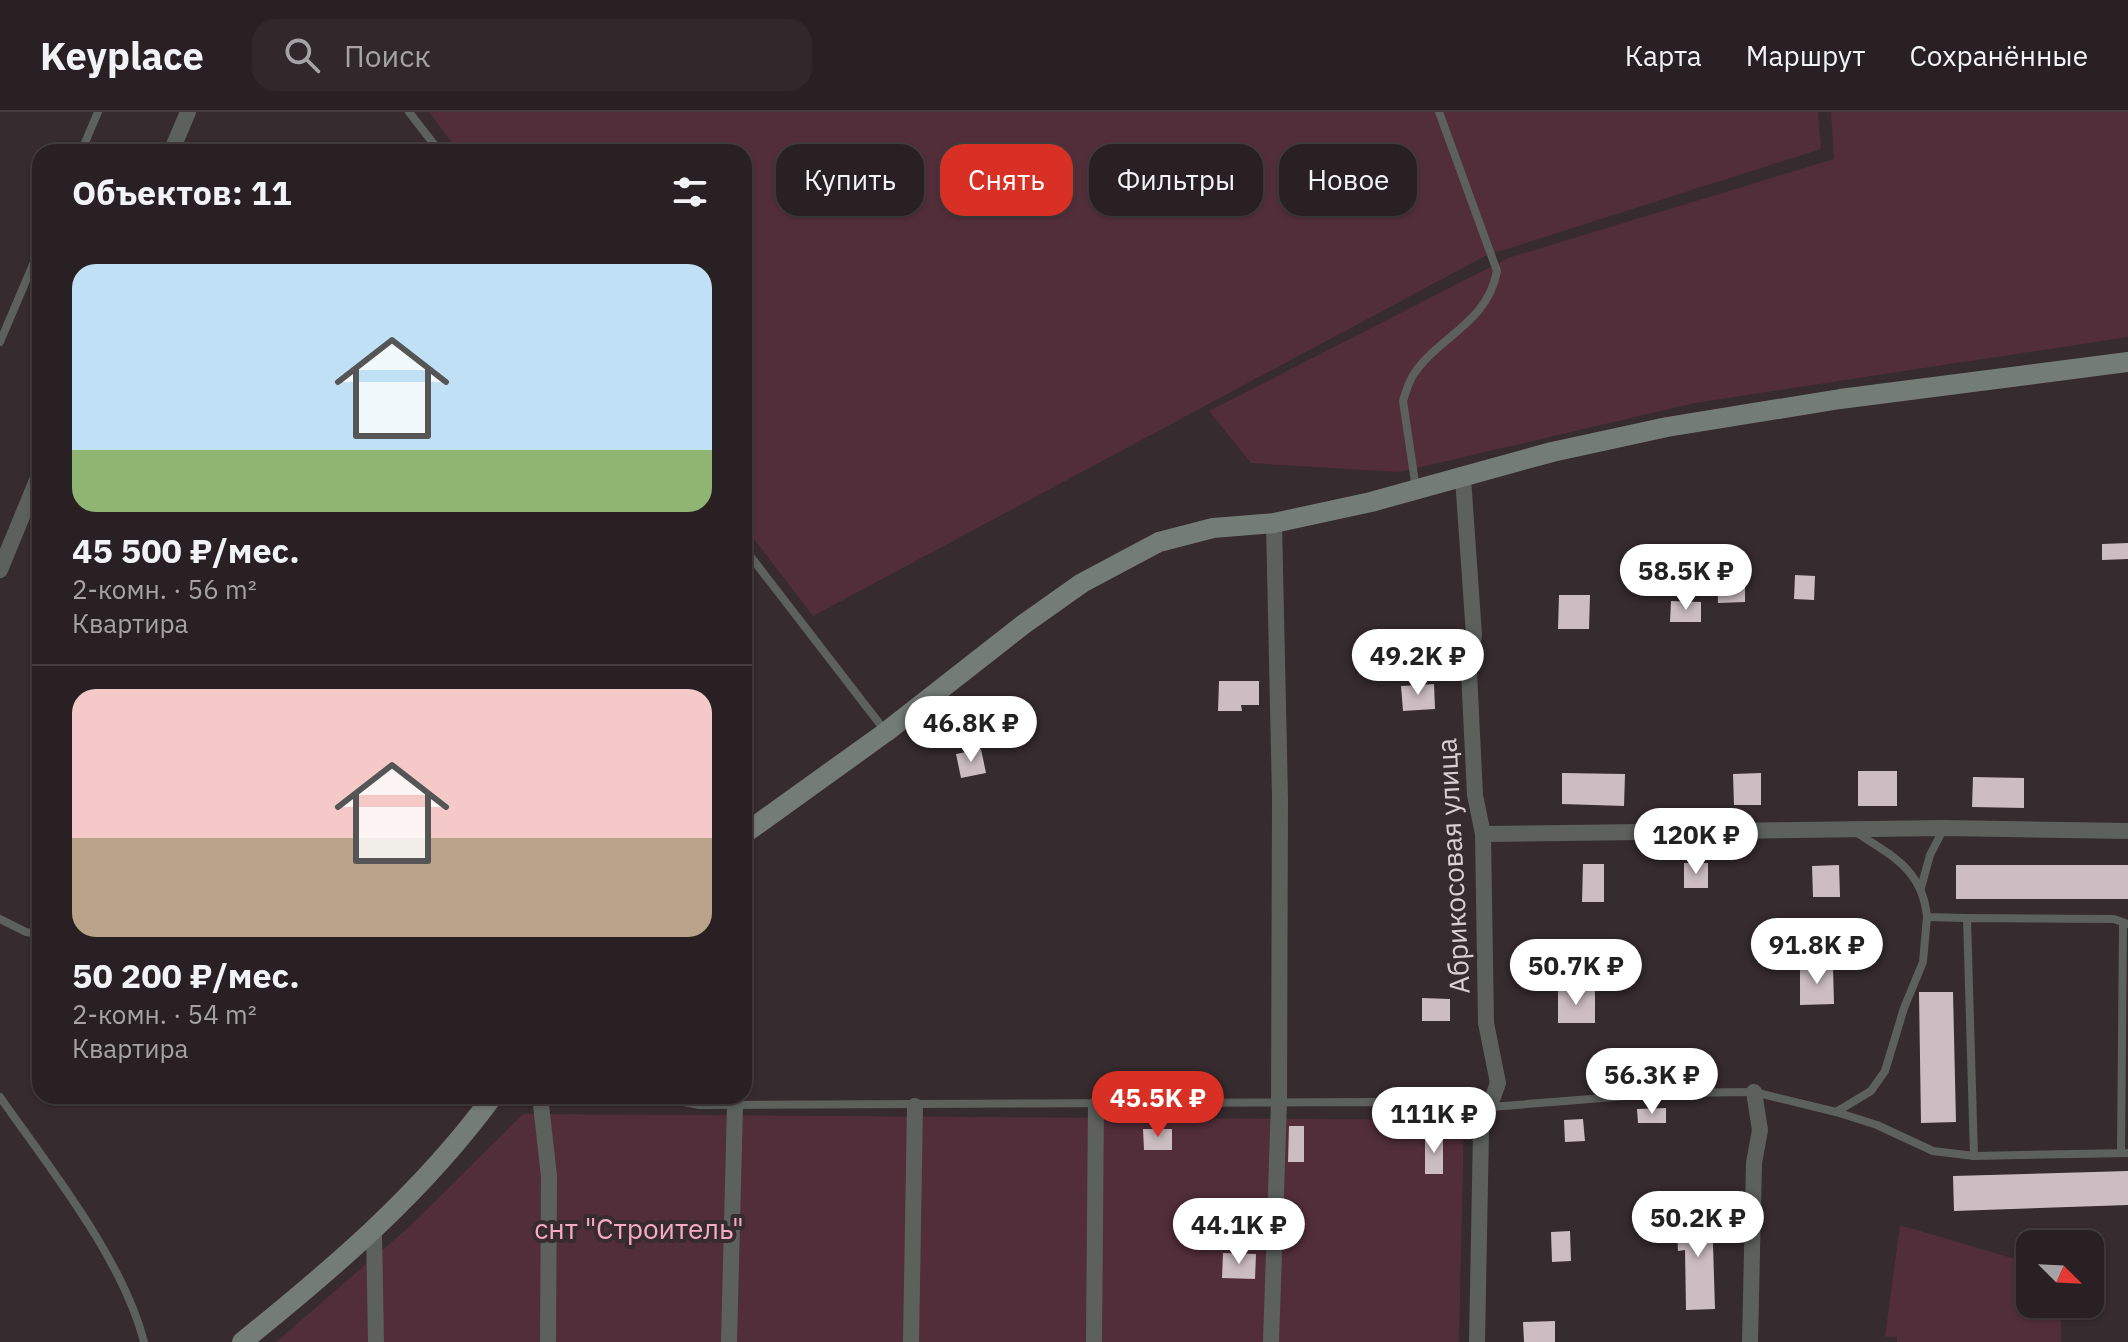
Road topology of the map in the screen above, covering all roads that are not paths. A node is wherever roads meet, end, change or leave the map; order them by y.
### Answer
1 (98, 112) edge
2 (188, 112) edge
3 (409, 112) edge
4 (1439, 112) edge
5 (84, 144) edge
6 (174, 144) edge
7 (434, 144) edge
8 (32, 267) edge
9 (0, 342) edge
10 (2128, 362) edge
11 (1463, 478) junction
12 (1416, 490) junction
13 (32, 492) edge
14 (1274, 523) junction
15 (752, 558) edge
16 (0, 570) edge
17 (886, 732) junction
18 (752, 828) edge
19 (1944, 828) junction
20 (1853, 830) junction
21 (2128, 831) edge
22 (1483, 834) junction
23 (1921, 888) junction
24 (1927, 917) junction
25 (1967, 918) junction
26 (0, 919) edge
27 (2126, 924) edge
28 (32, 933) edge
29 (1754, 1092) junction
30 (0, 1097) edge
31 (1279, 1102) junction
32 (487, 1104) edge
33 (541, 1104) edge
34 (694, 1104) edge
35 (735, 1105) junction
36 (1096, 1105) junction
37 (915, 1106) junction
38 (1491, 1107) junction
39 (1836, 1112) junction
40 (2124, 1153) edge
41 (1974, 1156) junction
42 (374, 1231) junction
43 (144, 1342) edge
44 (242, 1342) edge
45 (376, 1342) edge
46 (548, 1342) edge
47 (729, 1342) edge
48 (911, 1342) edge
49 (1094, 1342) edge
50 (1271, 1342) edge
51 (1477, 1342) edge
52 (1750, 1342) edge

1 - 5 lane
2 - 6 street
3 - 7 lane
4 - 12 lane
8 - 9 lane
10 - 11 street
11 - 12 street
11 - 22 street, Абрикосовая улица
12 - 14 street
13 - 16 street
14 - 17 street
14 - 31 street
15 - 17 lane
17 - 18 street
19 - 20 street
19 - 21 street
19 - 23 lane
20 - 22 street
20 - 23 lane
22 - 38 street, Абрикосовая улица
23 - 24 lane
24 - 25 lane
24 - 39 lane
25 - 27 lane
25 - 41 lane
26 - 28 lane
27 - 40 lane
29 - 38 lane
29 - 39 lane
29 - 52 street
30 - 43 lane
31 - 36 lane
31 - 38 lane
31 - 50 street
32 - 42 street
33 - 46 street
34 - 35 lane
35 - 37 lane
35 - 47 street
36 - 37 lane
36 - 49 street
37 - 48 street
38 - 51 street, Абрикосовая улица
39 - 41 lane
40 - 41 lane
42 - 44 street
42 - 45 street

